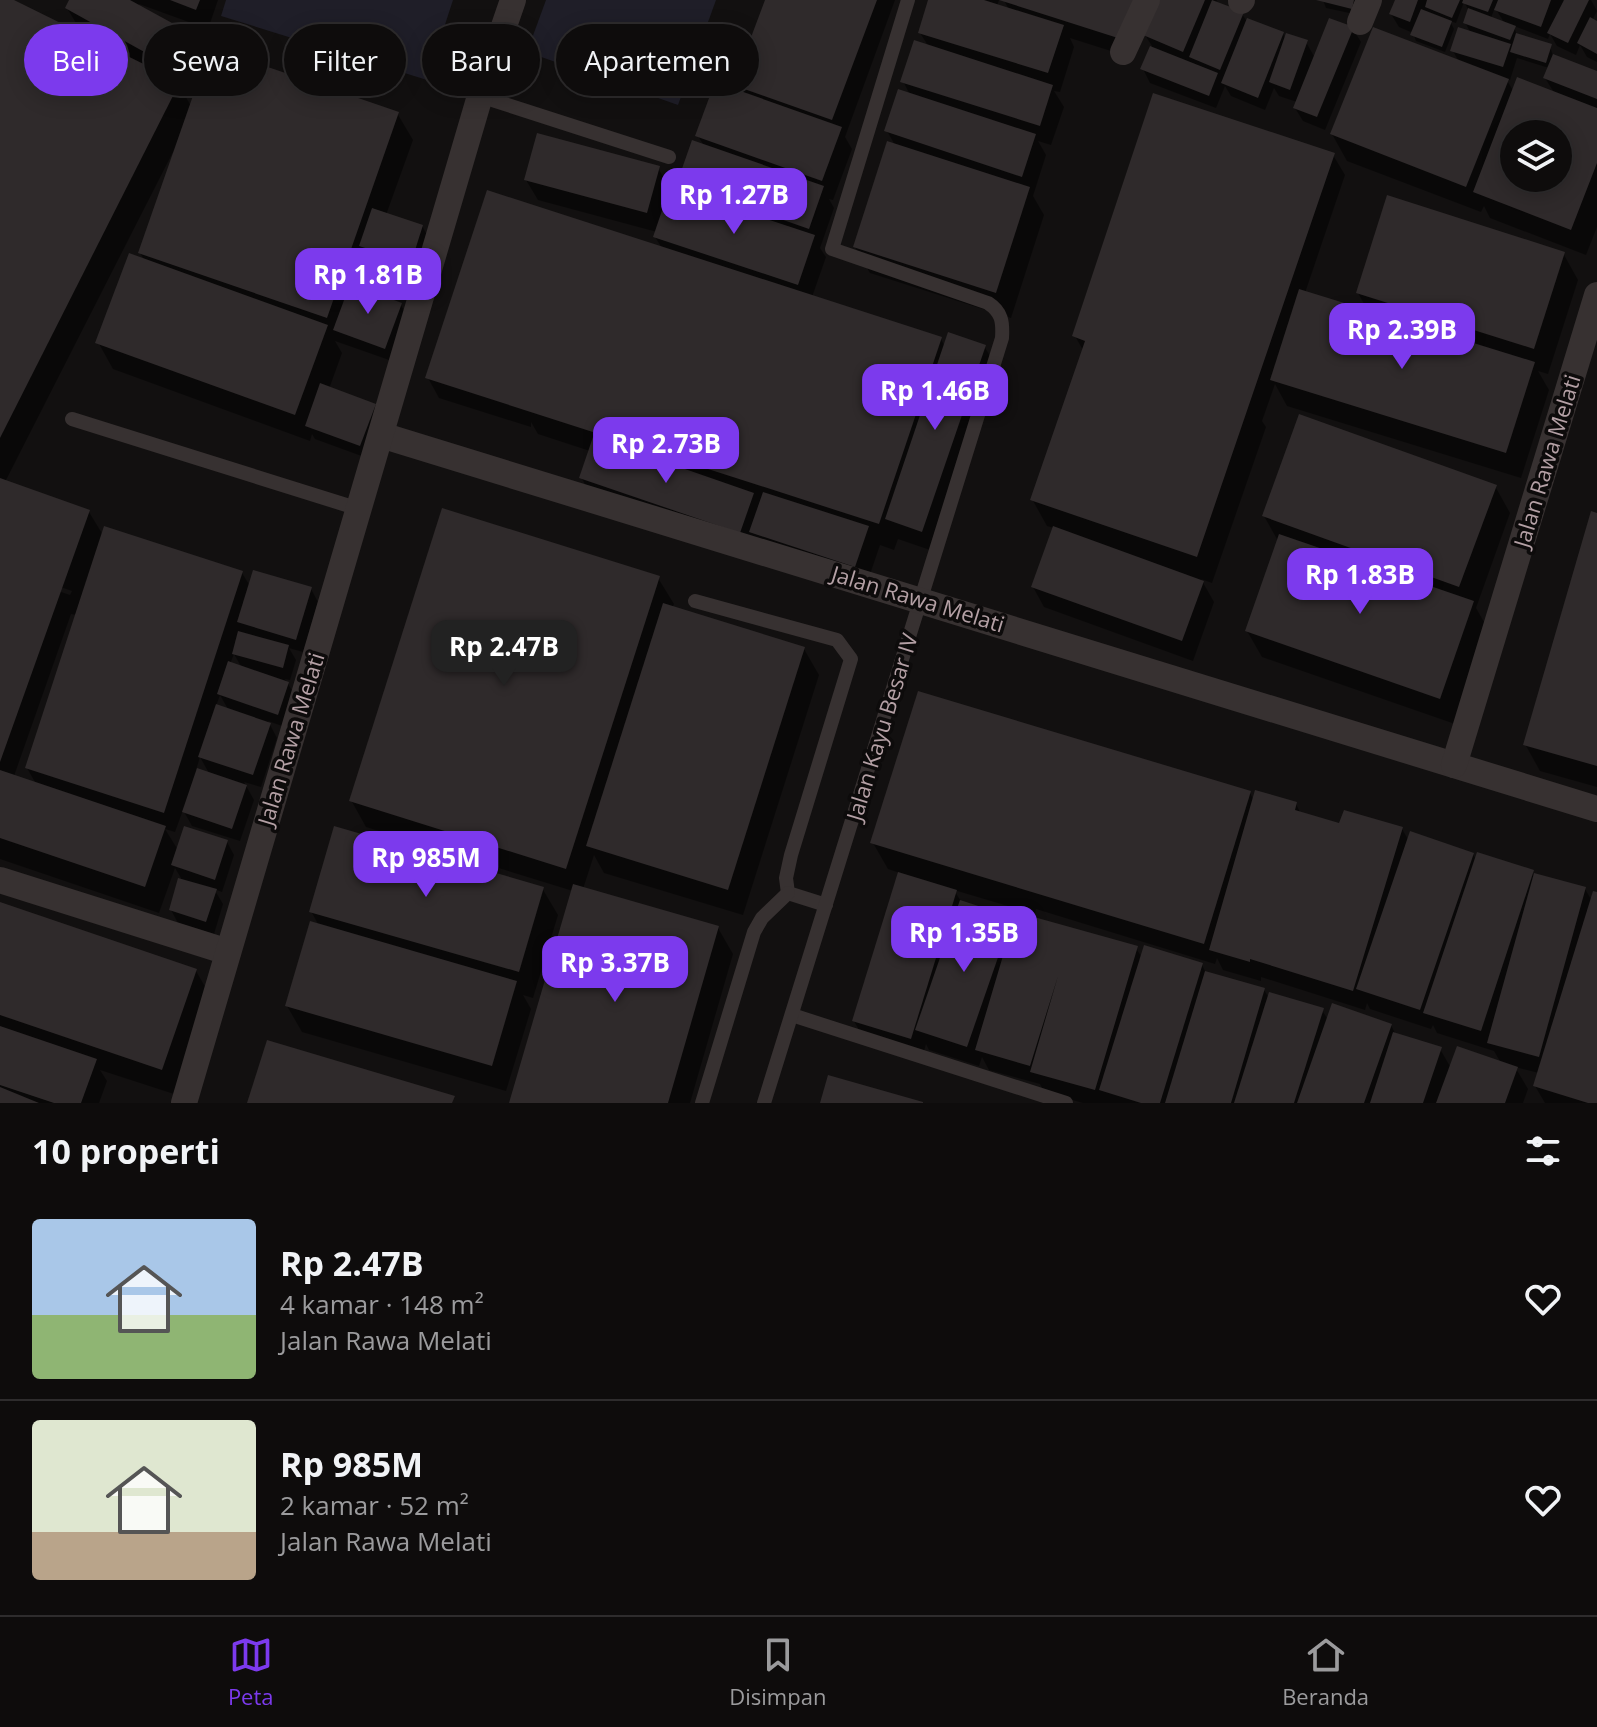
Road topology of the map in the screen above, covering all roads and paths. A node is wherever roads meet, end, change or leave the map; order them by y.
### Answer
1 (513, 0) edge
2 (908, 0) edge
3 (1147, 0) edge
4 (505, 24) edge
5 (1123, 52) dead end
6 (480, 96) joint
7 (669, 157) dead end
8 (1597, 295) edge
9 (72, 419) dead end
10 (381, 435) junction
11 (359, 509) junction
12 (922, 599) junction
13 (695, 601) dead end
14 (1454, 765) junction
15 (1597, 809) edge
16 (0, 880) edge
17 (788, 893) junction
18 (826, 905) junction
19 (228, 952) junction
20 (792, 1015) junction
21 (184, 1103) edge
22 (702, 1103) edge
23 (764, 1103) edge
24 (1066, 1103) edge

1 - 4 street, Jalan Rawa Melati
2 - 12 lane, Jalan Kayu Besar IV
3 - 5 street
6 - 7 lane
6 - 10 street, Jalan Rawa Melati
8 - 14 street, Jalan Rawa Melati
9 - 11 lane
10 - 11 street, Jalan Rawa Melati
10 - 12 street, Jalan Rawa Melati
11 - 19 street, Jalan Rawa Melati
12 - 14 street, Jalan Rawa Melati
12 - 18 lane, Jalan Kayu Besar IV
13 - 17 lane
14 - 15 street, Jalan Rawa Melati
16 - 19 street
17 - 18 lane
17 - 22 lane
18 - 20 lane, Jalan Kayu Besar IV
19 - 21 street, Jalan Rawa Melati
20 - 23 lane, Jalan Kayu Besar IV
20 - 24 lane

